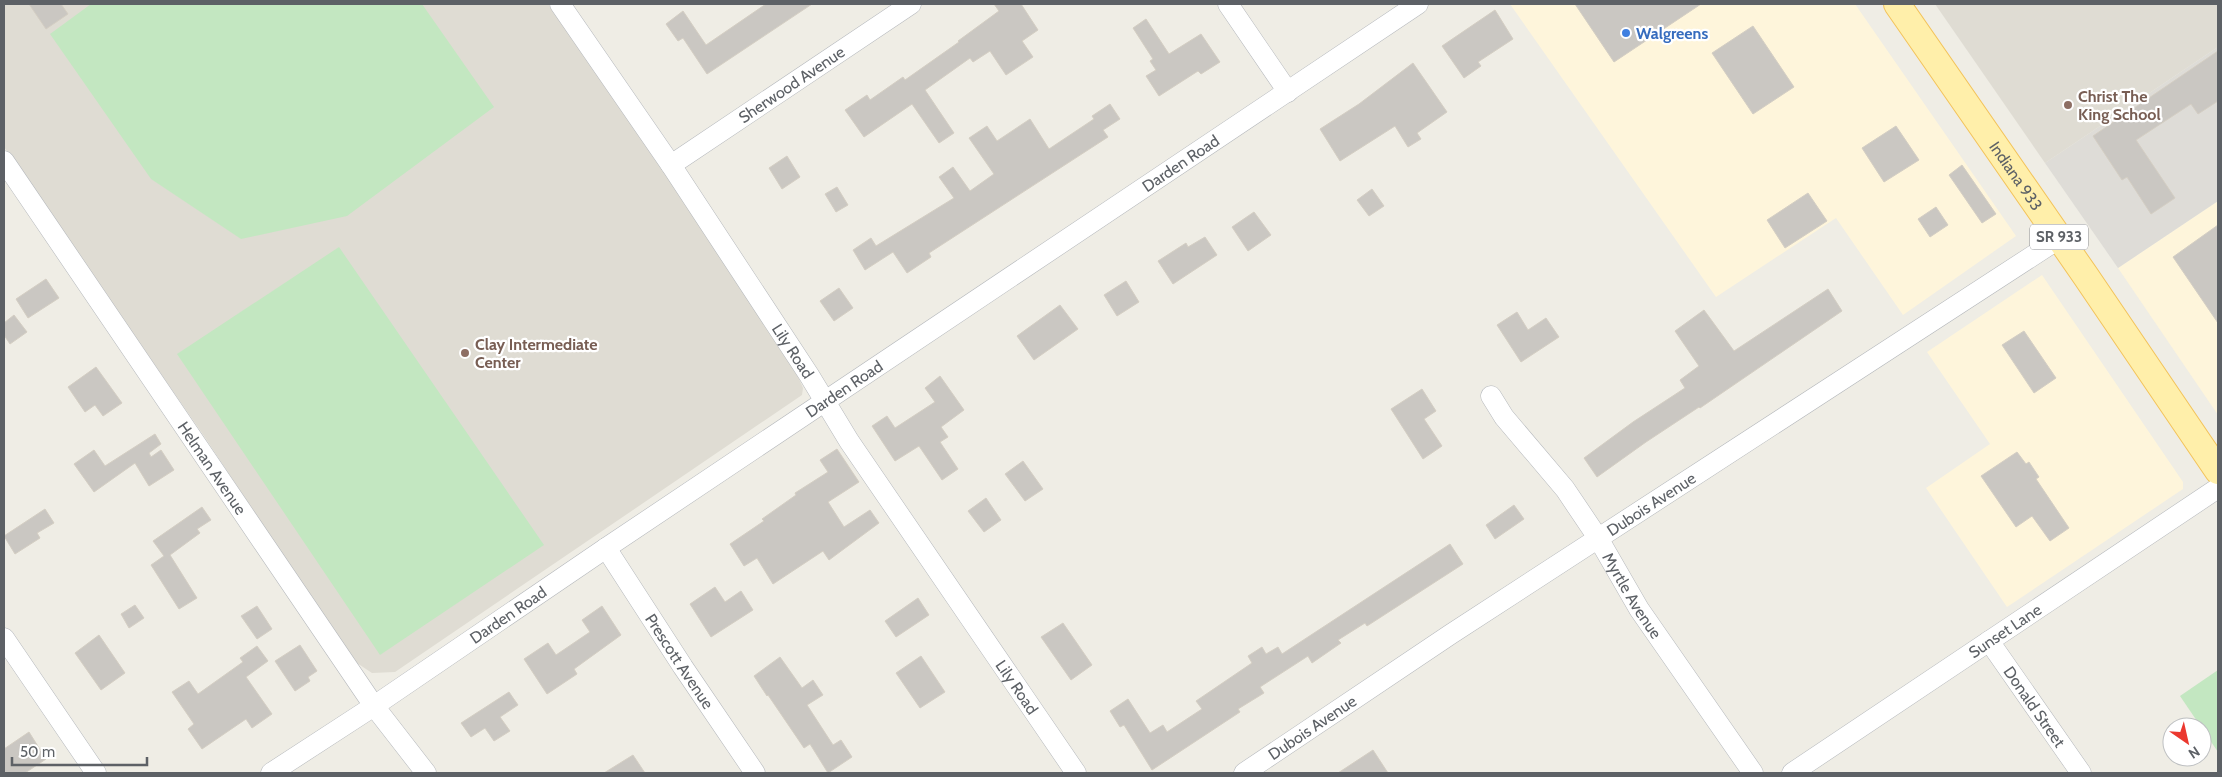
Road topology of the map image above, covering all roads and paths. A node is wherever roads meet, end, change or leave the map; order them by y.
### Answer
1 (560, 4) edge
2 (911, 4) edge
3 (1228, 4) edge
4 (1418, 4) edge
5 (1897, 4) edge
6 (1288, 92) junction
7 (4, 161) edge
8 (671, 165) junction
9 (2060, 238) junction
10 (1491, 396) dead end
11 (826, 402) junction
12 (2218, 471) edge
13 (2218, 488) edge
14 (1598, 538) junction
15 (606, 548) junction
16 (4, 638) edge
17 (1989, 641) junction
18 (374, 706) junction
19 (96, 773) edge
20 (271, 773) edge
21 (426, 773) edge
22 (755, 773) edge
23 (1076, 773) edge
24 (1244, 773) edge
25 (1753, 773) edge
26 (1792, 773) edge
27 (2081, 773) edge

1 - 8 street, Lily Road
2 - 8 street, Sherwood Avenue
3 - 6 street
4 - 6 street, Darden Road
5 - 9 main road, Indiana 933 / SR 933
6 - 11 street, Darden Road
7 - 18 street, Helman Avenue
8 - 11 street, Lily Road
9 - 12 main road, Indiana 933 / SR 933
9 - 14 street, Dubois Avenue
10 - 14 street, Myrtle Avenue
11 - 15 street, Darden Road
11 - 23 street, Lily Road
13 - 17 street, Sunset Lane
14 - 24 street, Dubois Avenue
14 - 25 street, Myrtle Avenue
15 - 18 street, Darden Road
15 - 22 street, Prescott Avenue
16 - 19 street
17 - 26 street, Sunset Lane
17 - 27 street, Donald Street
18 - 20 street, Darden Road
18 - 21 street, Helman Avenue

